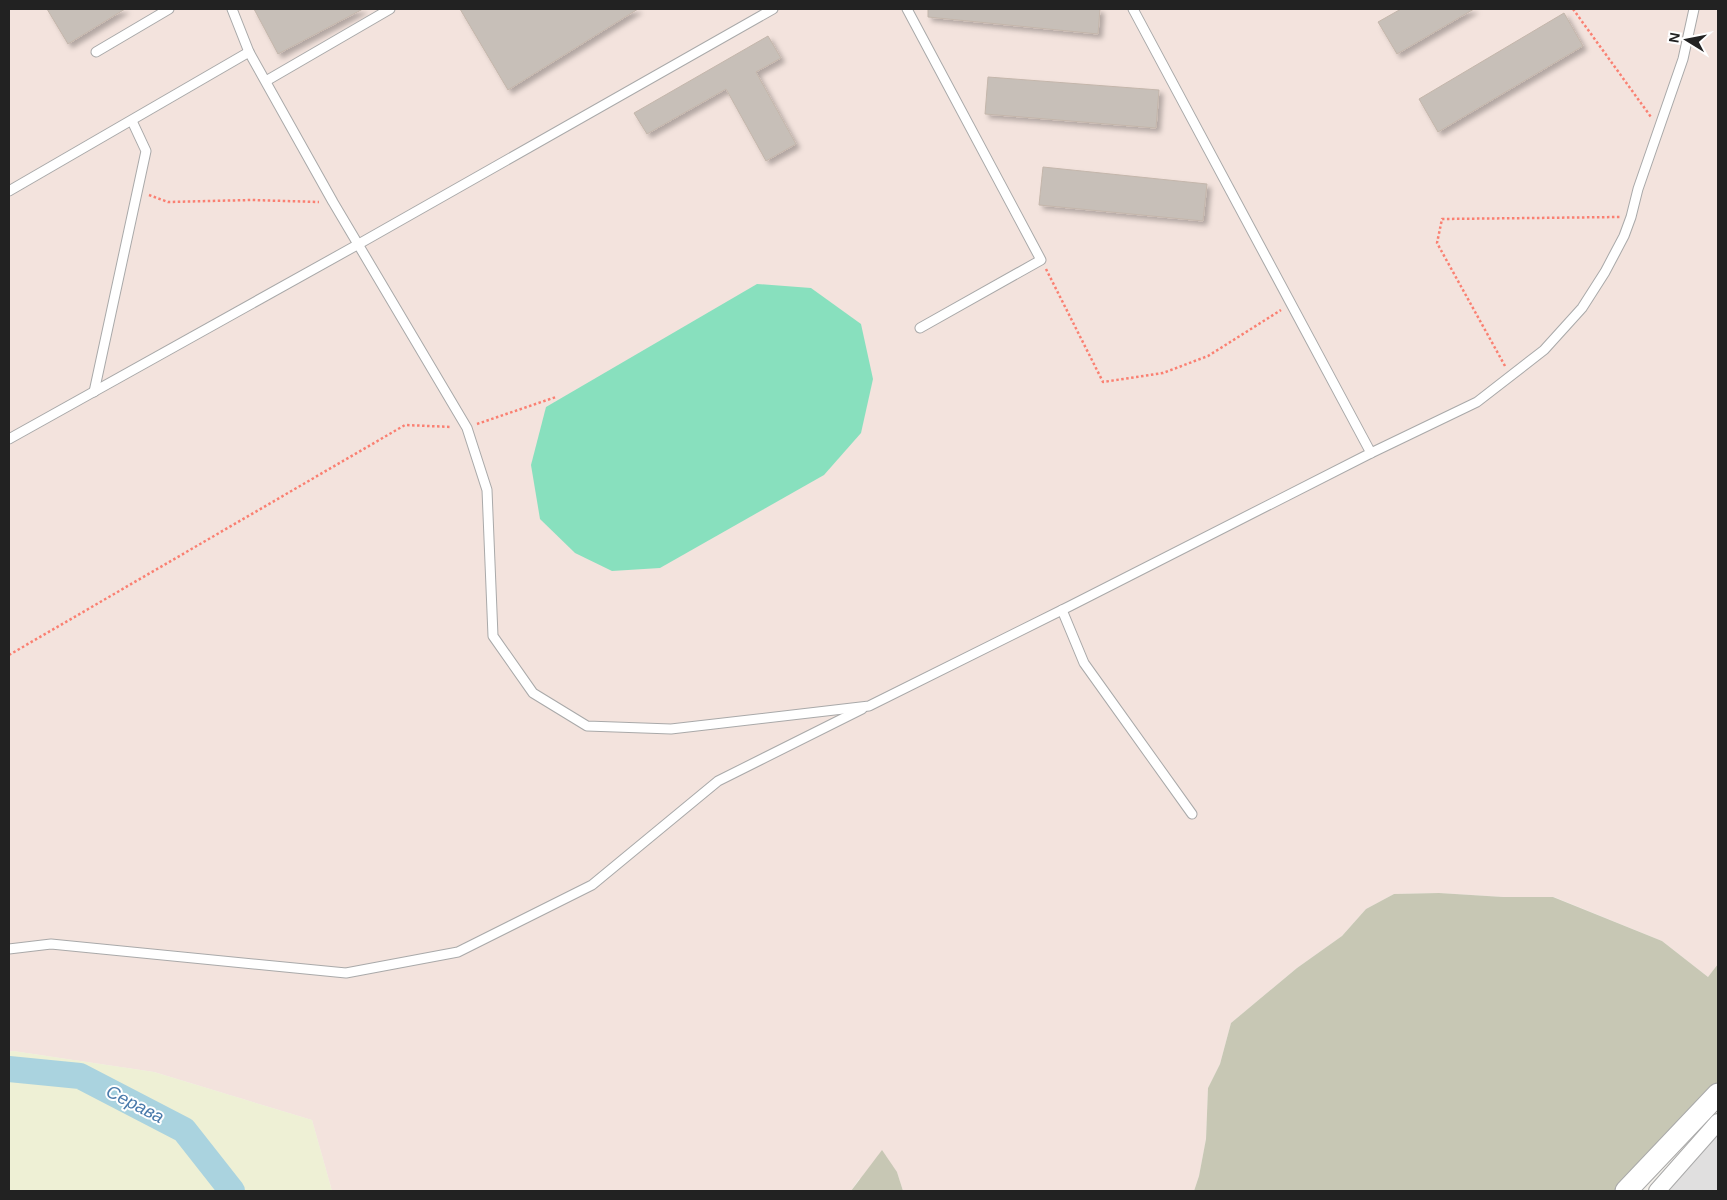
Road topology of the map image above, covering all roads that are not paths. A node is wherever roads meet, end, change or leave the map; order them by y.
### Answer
1 (169, 9) edge
2 (232, 9) edge
3 (390, 9) edge
4 (773, 9) edge
5 (907, 9) edge
6 (1133, 9) edge
7 (1694, 9) edge
8 (96, 52) dead end
9 (249, 52) junction
10 (266, 81) junction
11 (132, 121) junction
12 (9, 191) edge
13 (357, 245) junction
14 (920, 328) dead end
15 (94, 392) junction
16 (9, 439) edge
17 (1371, 453) junction
18 (1062, 610) junction
19 (869, 706) junction
20 (1192, 814) dead end
21 (9, 949) edge
22 (1718, 1094) edge
23 (1718, 1122) edge
24 (1626, 1191) edge
25 (1657, 1191) edge

1 - 8 lane
2 - 9 lane
3 - 10 lane
4 - 13 lane
5 - 14 lane
6 - 17 lane
7 - 17 lane
9 - 10 lane
9 - 11 lane
10 - 13 lane
11 - 12 lane
11 - 15 lane
13 - 15 lane
13 - 19 lane
15 - 16 lane
17 - 18 lane
18 - 19 lane
18 - 20 lane
19 - 21 lane
22 - 24 street
23 - 25 street

